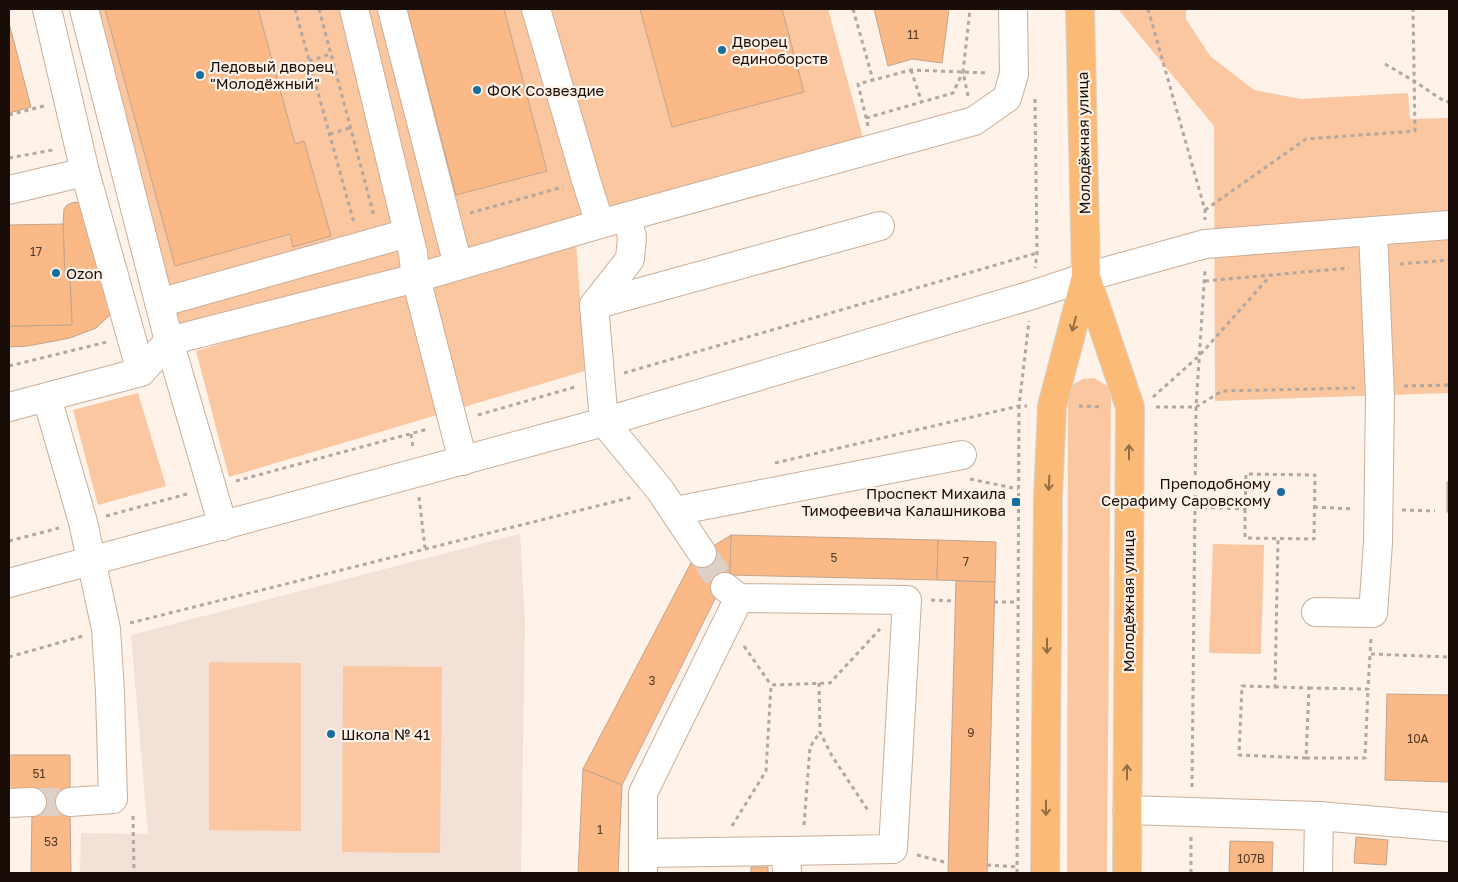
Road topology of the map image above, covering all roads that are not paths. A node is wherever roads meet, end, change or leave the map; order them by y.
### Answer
1 (47, 9) edge
2 (84, 9) edge
3 (354, 9) edge
4 (392, 9) edge
5 (536, 9) edge
6 (1013, 9) edge
7 (1080, 9) edge
8 (86, 172) junction
9 (9, 190) edge
10 (627, 216) junction
11 (600, 224) junction
12 (1449, 225) edge
13 (880, 226) dead end
14 (1373, 231) junction
15 (408, 233) junction
16 (458, 265) junction
17 (1086, 276) junction
18 (416, 278) junction
19 (159, 303) junction
20 (594, 304) junction
21 (169, 341) junction
22 (141, 372) junction
23 (47, 398) junction
24 (9, 407) edge
25 (604, 422) junction
26 (962, 455) dead end
27 (463, 461) junction
28 (667, 501) junction
29 (223, 526) junction
30 (702, 553) tunnel mouth
31 (92, 562) junction
32 (9, 584) edge
33 (1316, 612) dead end
34 (70, 802) tunnel mouth
35 (1127, 810) junction
36 (1319, 816) junction
37 (1449, 827) edge
38 (791, 858) edge
39 (645, 865) edge
40 (1045, 873) edge
41 (1127, 873) edge
42 (1318, 873) edge

1 - 8 street
2 - 19 street
3 - 15 street
4 - 16 street
5 - 11 street
6 - 10 street
7 - 17 main road, Молодёжная улица
8 - 9 street
8 - 22 street
10 - 11 street
10 - 20 street
11 - 16 street
12 - 14 street
13 - 20 street
14 - 17 street
14 - 33 street
15 - 18 street
15 - 19 street
16 - 18 street
17 - 25 street
35 -> 17 main road, Молодёжная улица
17 -> 40 main road, Молодёжная улица
18 - 21 street
18 - 27 street
19 - 21 street
20 - 25 street
21 - 22 street
21 - 29 street
22 - 23 street
23 - 24 street
23 - 31 street
25 - 27 street
25 - 28 street
26 - 28 street
27 - 29 street
28 - 30 street
29 - 31 street
31 - 32 street
31 - 34 street
35 - 36 street
35 - 41 main road, Молодёжная улица
36 - 37 street
36 - 42 street
38 - 39 street
38 - 39 street

